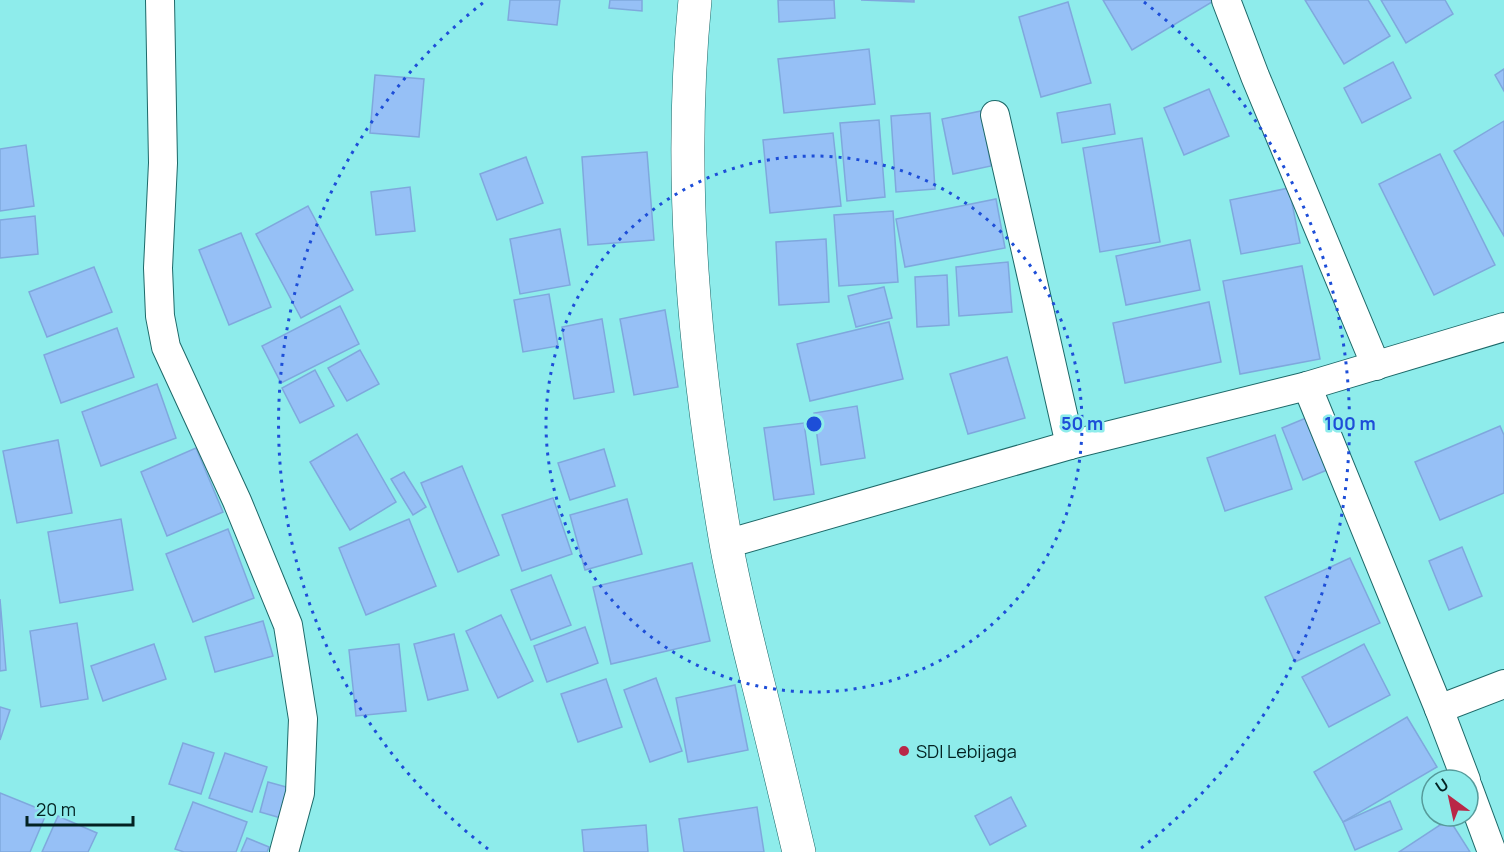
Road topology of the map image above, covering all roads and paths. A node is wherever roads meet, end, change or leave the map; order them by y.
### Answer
1 (160, 0) edge
2 (695, 0) edge
3 (1226, 0) edge
4 (995, 115) dead end
5 (1504, 327) edge
6 (1376, 366) junction
7 (1308, 386) junction
8 (1071, 445) junction
9 (726, 544) junction
10 (1504, 684) edge
11 (1439, 709) junction
12 (1461, 768) edge
13 (1480, 820) edge
14 (284, 852) edge
15 (799, 852) edge
16 (1492, 852) edge

1 - 14 street
2 - 9 main road
3 - 6 street
4 - 8 street
5 - 6 street
6 - 7 street
7 - 8 street
7 - 11 street
8 - 9 street
9 - 15 main road
10 - 11 street
11 - 12 street
13 - 16 street

